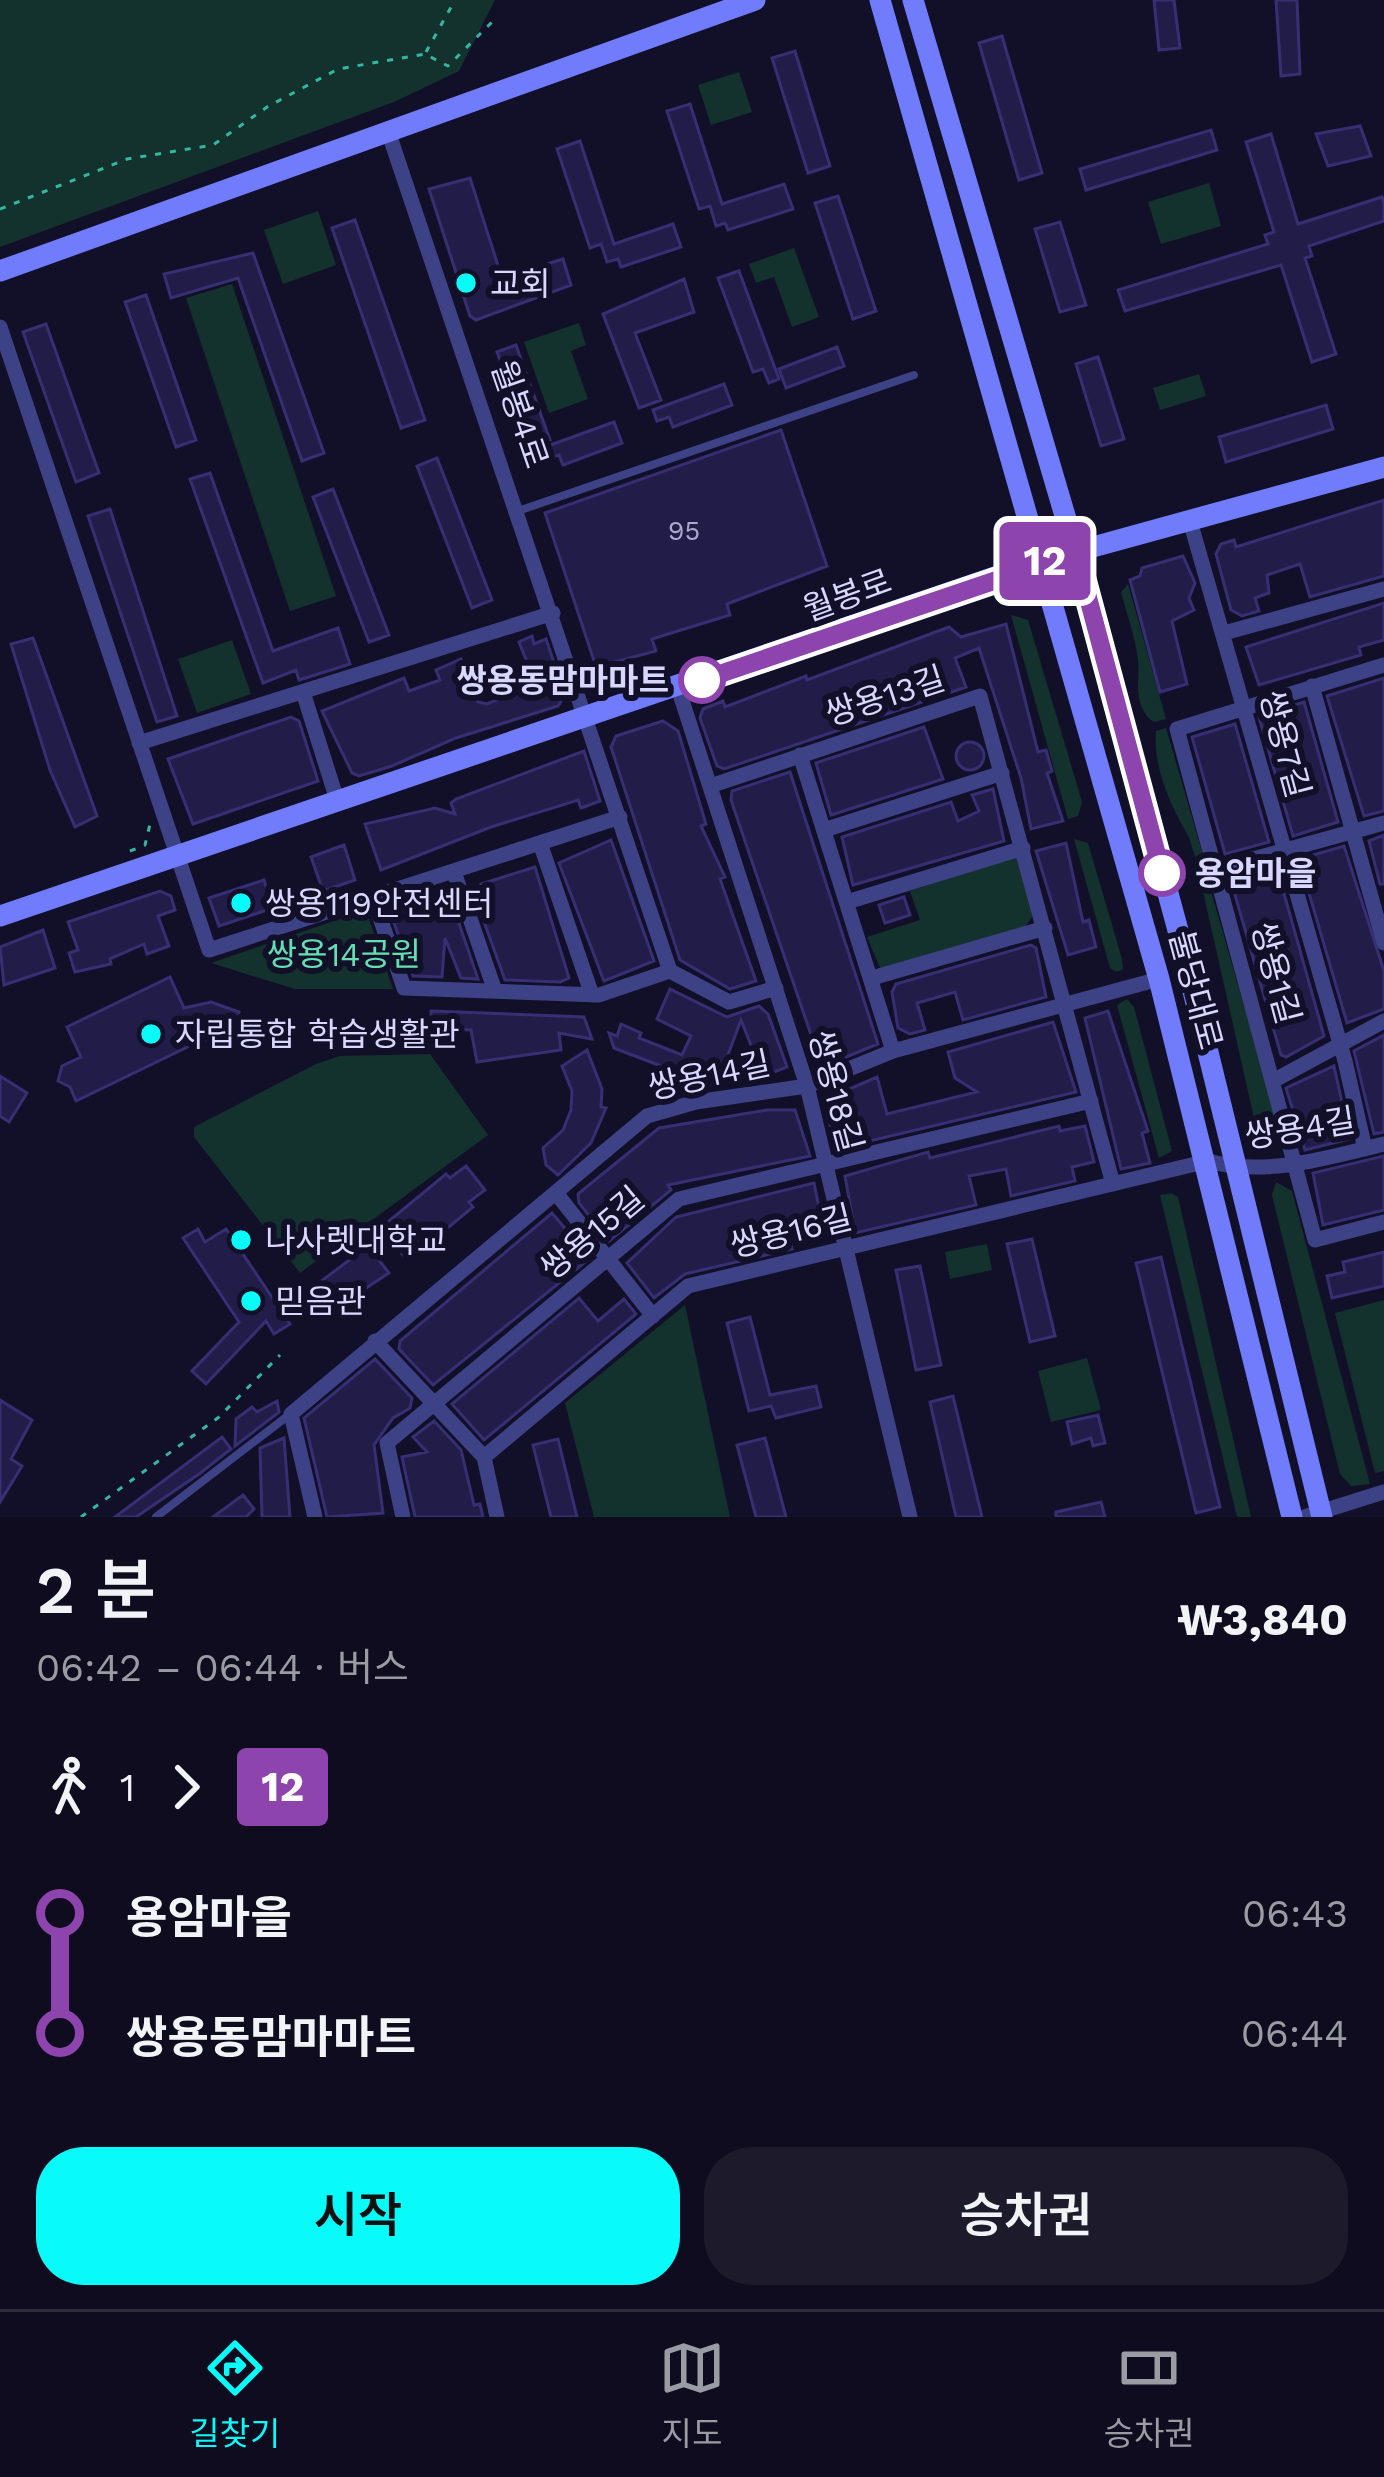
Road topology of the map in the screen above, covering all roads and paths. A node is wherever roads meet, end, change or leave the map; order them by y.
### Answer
1 (455, 0) edge
2 (755, 0) edge
3 (880, 0) edge
4 (913, 0) edge
5 (493, 21) dead end
6 (425, 54) junction
7 (389, 134) junction
8 (0, 209) edge
9 (0, 271) edge
10 (0, 327) edge
11 (914, 375) dead end
12 (1384, 467) edge
13 (518, 511) junction
14 (1190, 521) junction
15 (1076, 553) junction
16 (1042, 561) junction
17 (1384, 590) edge
18 (553, 614) junction
19 (1224, 633) junction
20 (1384, 665) edge
21 (1312, 686) junction
22 (678, 688) junction
23 (303, 692) junction
24 (1243, 707) junction
25 (586, 716) junction
26 (140, 743) junction
27 (800, 755) junction
28 (1002, 773) junction
29 (710, 786) junction
30 (337, 800) junction
31 (620, 818) junction
32 (1384, 823) edge
33 (824, 830) junction
34 (1353, 831) junction
35 (540, 843) junction
36 (1023, 848) junction
37 (1283, 850) junction
38 (178, 854) junction
39 (1217, 869) junction
40 (454, 872) junction
41 (373, 897) junction
42 (847, 902) junction
43 (0, 916) edge
44 (1045, 928) junction
45 (1384, 943) edge
46 (670, 971) junction
47 (872, 978) junction
48 (1159, 979) junction
49 (776, 988) junction
50 (495, 991) junction
51 (592, 994) junction
52 (1066, 1004) junction
53 (1384, 1021) edge
54 (1337, 1046) junction
55 (893, 1051) junction
56 (1274, 1081) junction
57 (806, 1086) junction
58 (1091, 1101) junction
59 (1384, 1144) edge
60 (1365, 1149) junction
61 (824, 1165) junction
62 (1295, 1165) junction
63 (1224, 1166) junction
64 (1113, 1184) junction
65 (556, 1193) junction
66 (1384, 1222) edge
67 (845, 1249) junction
68 (609, 1260) junction
69 (652, 1316) junction
70 (375, 1341) junction
71 (280, 1355) dead end
72 (431, 1404) junction
73 (291, 1414) junction
74 (484, 1457) junction
75 (1384, 1492) edge
76 (1315, 1514) edge
77 (81, 1517) edge
78 (156, 1517) edge
79 (315, 1517) edge
80 (404, 1517) edge
81 (497, 1517) edge
82 (910, 1517) edge
83 (1292, 1517) edge

1 - 6 path
2 - 7 main road
3 - 16 main road, 불당대로
4 - 15 main road, 불당대로
5 - 6 path
6 - 8 path
7 - 9 main road
7 - 13 street, 월봉4로
10 - 26 street
11 - 13 lane
12 - 14 main road, 월봉로
13 - 18 street, 월봉4로
14 - 15 main road, 월봉로
14 - 19 street, 쌍용7길
15 - 16 main road, 월봉로
15 - 63 main road, 불당대로
16 - 22 main road, 월봉로
16 - 48 main road, 불당대로
17 - 19 street
18 - 23 street
18 - 25 street, 월봉4로
19 - 24 street, 쌍용7길
20 - 21 street, 쌍용1길
21 - 24 street, 쌍용1길
21 - 34 street
22 - 25 main road, 월봉로
22 - 29 street, 쌍용18길
23 - 26 street
23 - 30 street
24 - 37 street, 쌍용7길
24 - 39 street, 쌍용1길
25 - 30 main road, 월봉로
25 - 31 street, 월봉4로
26 - 38 street
27 - 28 street, 쌍용13길
27 - 29 street, 쌍용13길
27 - 33 street, 쌍용13길
28 - 33 street
28 - 36 street, 쌍용13길
29 - 49 street, 쌍용18길
30 - 38 main road, 월봉로
31 - 35 street
31 - 46 street, 월봉4로
32 - 34 street
33 - 42 street, 쌍용13길
34 - 37 street
34 - 45 street
35 - 40 street
35 - 51 street
36 - 42 street
36 - 44 street, 쌍용13길
37 - 39 street
37 - 54 street, 쌍용7길
38 - 41 street
38 - 43 main road, 월봉로
39 - 56 street, 쌍용1길
40 - 41 street
40 - 50 street
41 - 50 street
42 - 47 street, 쌍용13길
44 - 47 street
44 - 52 street, 쌍용13길
46 - 49 street
46 - 51 street
47 - 55 street, 쌍용13길
48 - 52 street, 쌍용14길
48 - 63 main road, 불당대로
49 - 57 street, 쌍용18길
50 - 51 street
52 - 55 street, 쌍용14길
52 - 58 street, 쌍용13길
53 - 54 street
54 - 56 street
54 - 60 street, 쌍용7길
55 - 57 street, 쌍용14길
56 - 62 street, 쌍용1길
57 - 61 street, 쌍용18길
57 - 65 street, 쌍용14길
58 - 61 street, 쌍용15길
58 - 64 street, 쌍용13길
59 - 60 street, 쌍용4길
60 - 62 street, 쌍용4길
61 - 67 street, 쌍용18길
61 - 68 street, 쌍용15길
62 - 63 street, 쌍용4길
62 - 66 street, 쌍용1길
63 - 64 street, 쌍용16길
63 - 76 main road, 불당대로
63 - 83 main road, 불당대로
64 - 67 street, 쌍용16길
65 - 68 street
65 - 70 street, 쌍용14길
67 - 69 street, 쌍용16길
67 - 82 street, 쌍용18길
68 - 69 street
68 - 72 street, 쌍용15길
69 - 74 street, 쌍용16길
70 - 72 street
70 - 73 street, 쌍용14길
71 - 77 path
72 - 74 street
72 - 80 street, 쌍용15길
73 - 78 lane, 쌍용14길
73 - 79 street
74 - 81 street
75 - 76 street

